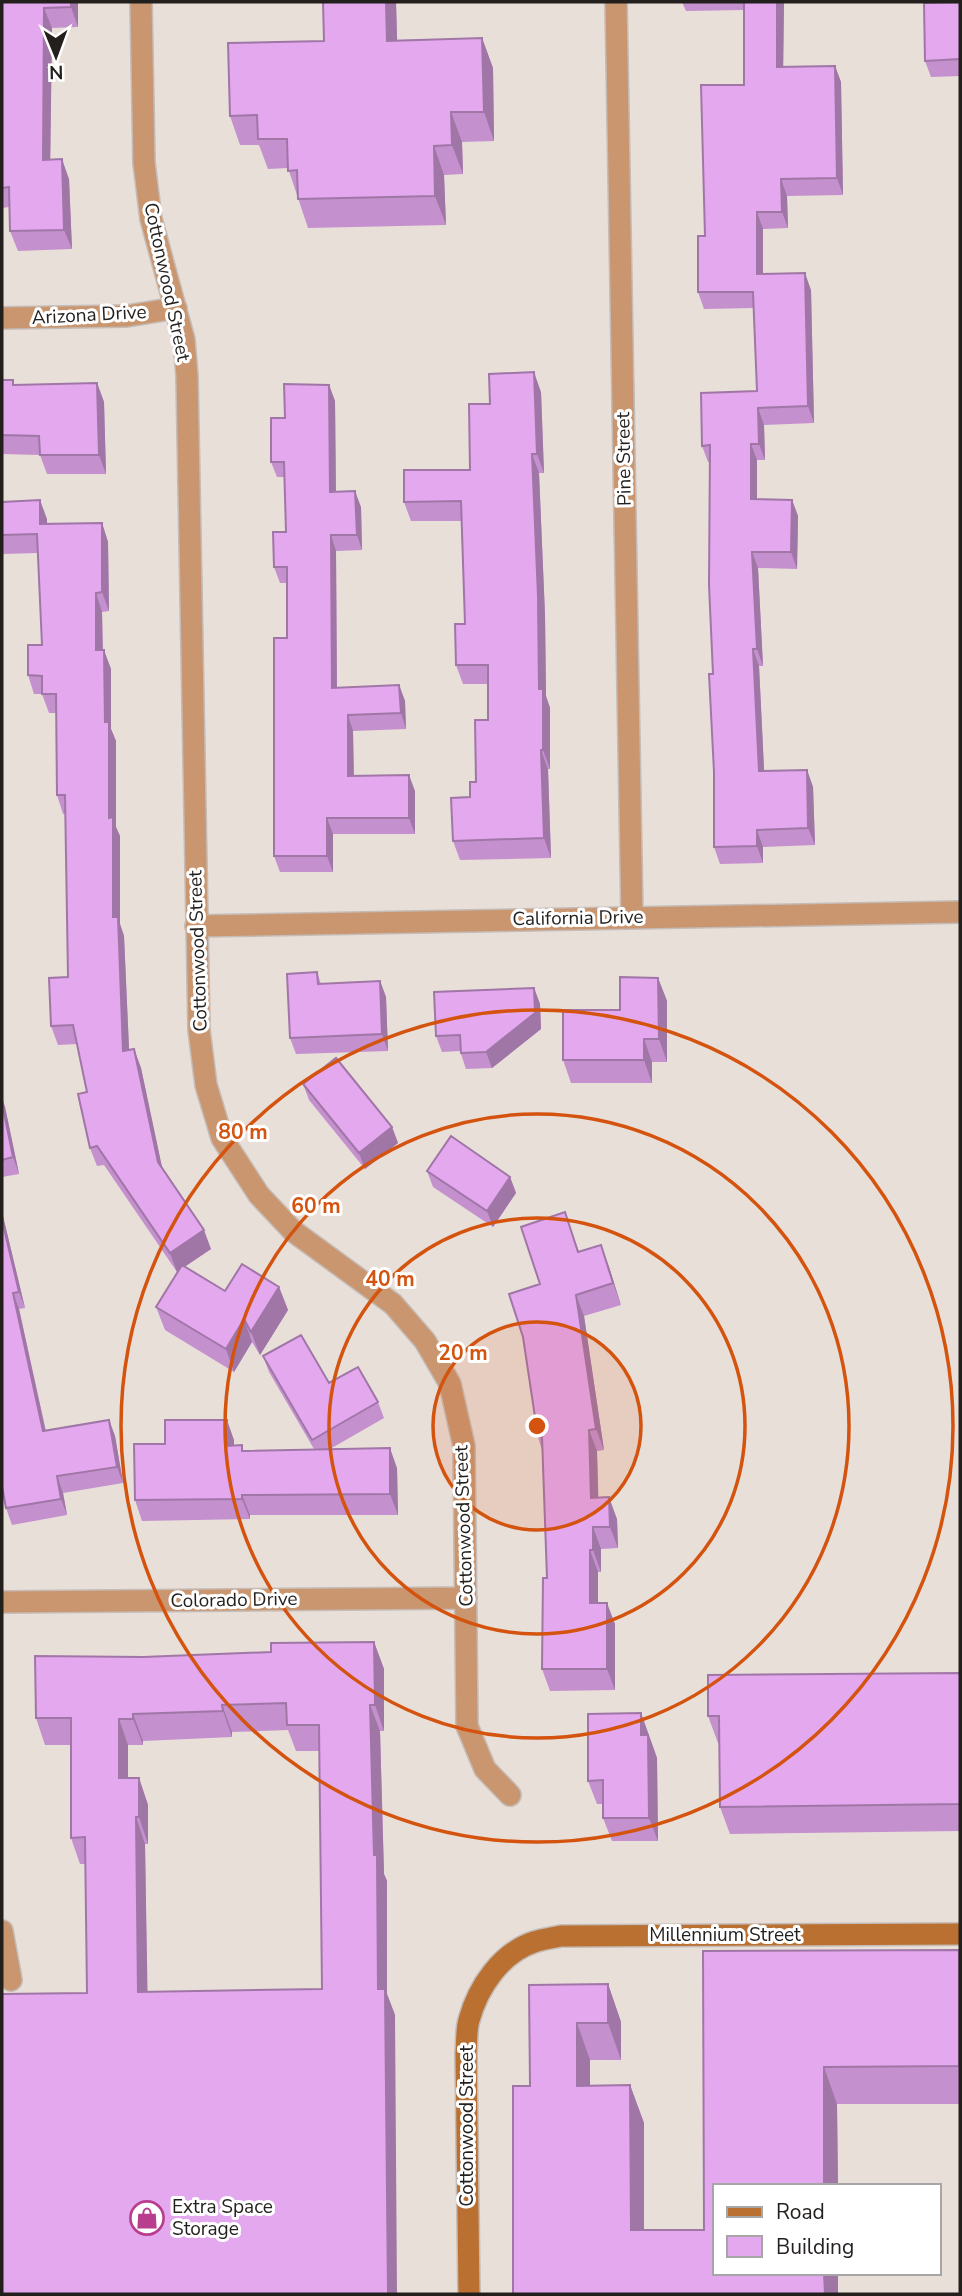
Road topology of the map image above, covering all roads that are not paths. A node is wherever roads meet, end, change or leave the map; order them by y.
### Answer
1 (141, 2) edge
2 (616, 2) edge
3 (176, 308) junction
4 (2, 318) edge
5 (960, 912) edge
6 (632, 917) junction
7 (196, 926) junction
8 (466, 1598) junction
9 (2, 1602) edge
10 (509, 1795) dead end
11 (2, 1931) edge
12 (960, 1934) edge
13 (498, 1965) joint
14 (11, 1980) dead end
15 (469, 2294) edge

1 - 3 street, Cottonwood Street
2 - 6 street, Pine Street
3 - 4 street, Arizona Drive
3 - 7 street, Cottonwood Street
5 - 6 street, California Drive
6 - 7 street, California Drive
7 - 8 street, Cottonwood Street
8 - 9 street, Colorado Drive
8 - 10 street, Cottonwood Street
11 - 14 street
12 - 13 street, Millennium Street
13 - 15 street, Cottonwood Street

